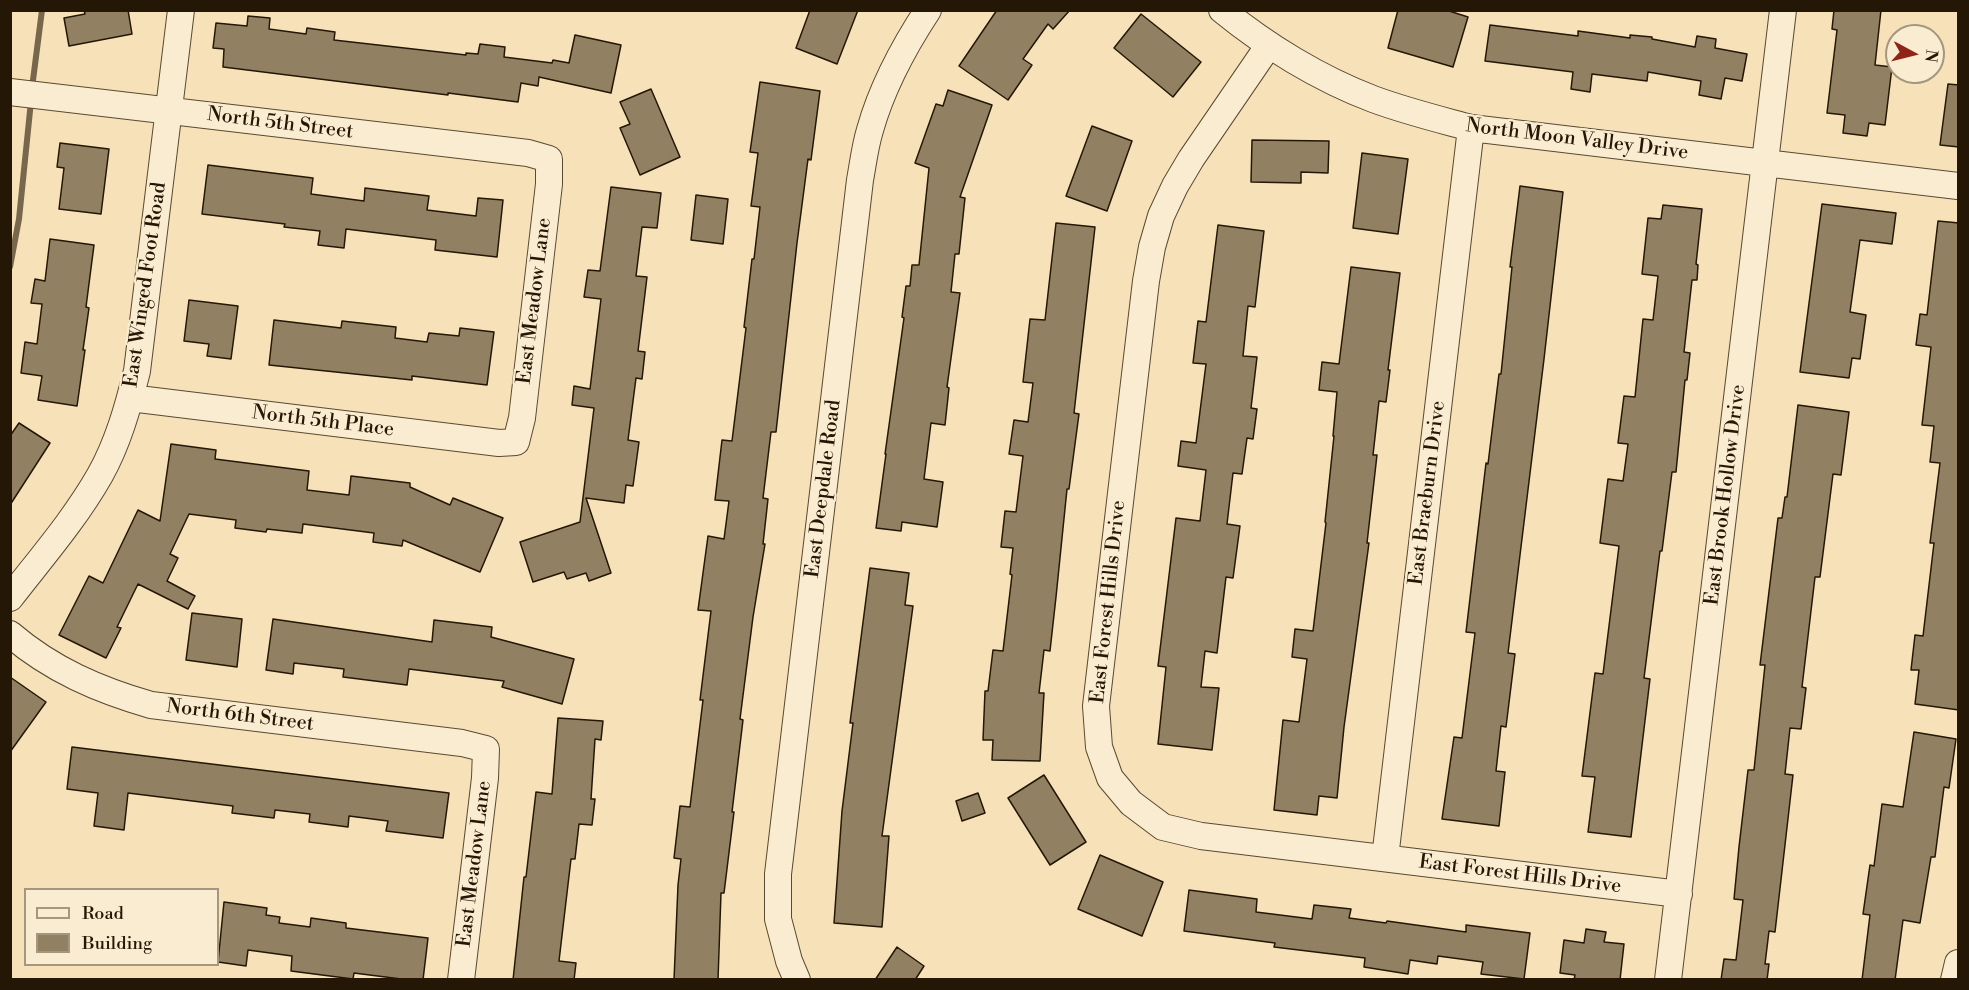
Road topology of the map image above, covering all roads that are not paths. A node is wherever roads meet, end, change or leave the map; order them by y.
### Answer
1 (181, 10) edge
2 (928, 10) edge
3 (1222, 10) edge
4 (1783, 10) edge
5 (1269, 45) junction
6 (10, 92) edge
7 (169, 111) junction
8 (1471, 128) junction
9 (549, 159) joint
10 (1765, 163) junction
11 (1959, 186) edge
12 (130, 398) junction
13 (516, 442) joint
14 (10, 598) edge
15 (10, 634) edge
16 (486, 749) joint
17 (1385, 858) junction
18 (1679, 894) junction
19 (1959, 963) edge
20 (461, 980) edge
21 (797, 980) edge
22 (1668, 980) edge
23 (1954, 980) edge

1 - 7 street, East Winged Foot Road
2 - 21 street, East Deepdale Road
3 - 5 street, North Moon Valley Drive
4 - 10 street, East Brook Hollow Drive
5 - 8 street, North Moon Valley Drive
5 - 17 street, East Forest Hills Drive
6 - 7 street, North 5th Street
7 - 9 street, North 5th Street
7 - 12 street, East Winged Foot Road
8 - 10 street, North Moon Valley Drive
8 - 17 street, East Braeburn Drive
9 - 13 street, East Meadow Lane
10 - 11 street, North Moon Valley Drive
10 - 18 street, East Brook Hollow Drive
12 - 13 street, North 5th Place
12 - 14 street, East Winged Foot Road
15 - 16 street, North 6th Street
16 - 20 street, East Meadow Lane
17 - 18 street, East Forest Hills Drive
18 - 22 street, East Brook Hollow Drive
19 - 23 street

